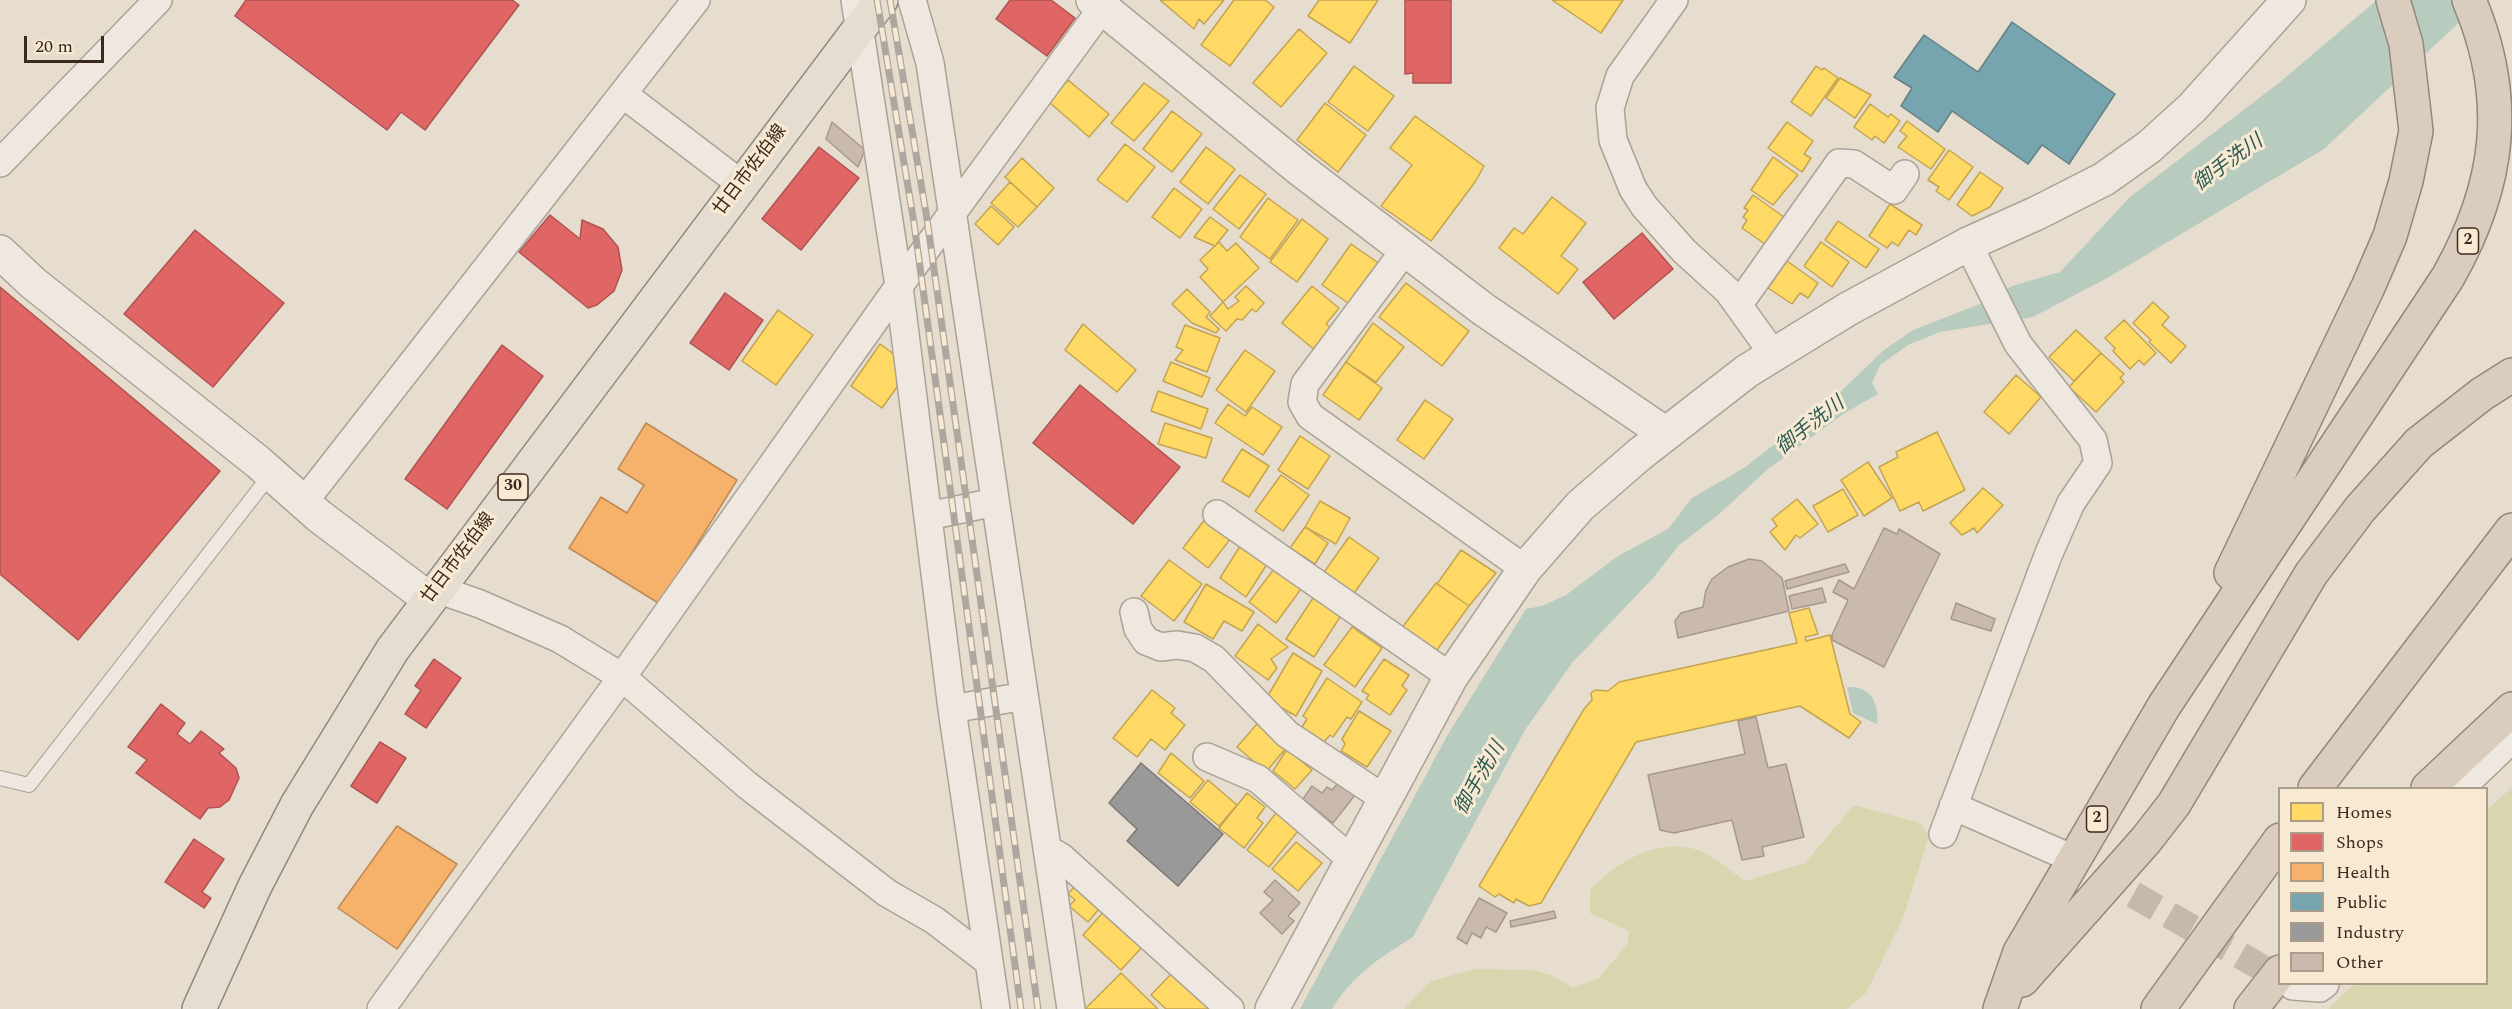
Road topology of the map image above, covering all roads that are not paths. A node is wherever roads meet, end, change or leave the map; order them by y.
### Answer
1 (696, 0) edge
2 (881, 0) edge
3 (912, 0) edge
4 (1674, 0) edge
5 (2289, 0) edge
6 (2393, 0) edge
7 (2469, 0) edge
8 (1097, 1) edge
9 (153, 2) edge
10 (858, 13) edge
11 (623, 94) junction
12 (0, 163) edge
13 (1905, 174) dead end
14 (741, 184) junction
15 (953, 214) junction
16 (1405, 250) junction
17 (0, 252) edge
18 (1972, 253) junction
19 (899, 286) junction
20 (1739, 304) junction
21 (1774, 355) junction
22 (2512, 375) edge
23 (1666, 434) junction
24 (271, 474) junction
25 (995, 502) junction
26 (303, 503) junction
27 (1217, 513) dead end
28 (927, 516) junction
29 (2512, 530) edge
30 (2512, 562) edge
31 (1525, 568) junction
32 (433, 594) junction
33 (1134, 612) dead end
34 (2208, 637) junction
35 (2406, 671) junction
36 (622, 676) junction
37 (1451, 677) junction
38 (1024, 696) junction
39 (952, 709) junction
40 (2512, 709) edge
41 (2512, 739) edge
42 (1207, 757) dead end
43 (0, 778) edge
44 (2317, 787) edge
45 (2430, 787) edge
46 (2463, 787) edge
47 (1385, 800) junction
48 (1953, 806) junction
49 (1942, 834) dead end
50 (2278, 843) edge
51 (1047, 849) junction
52 (2062, 854) tunnel mouth
53 (1352, 860) junction
54 (989, 962) junction
55 (2279, 985) edge
56 (2309, 985) edge
57 (2324, 985) edge
58 (200, 1009) edge
59 (381, 1009) edge
60 (996, 1009) edge
61 (1071, 1009) edge
62 (1230, 1009) edge
63 (1272, 1009) edge
64 (2002, 1009) edge
65 (2158, 1009) edge
66 (2251, 1009) edge

1 - 11 street
2 - 10 main road, 廿日市佐伯線 / 30
3 - 15 street
4 - 20 street
5 - 18 street
6 - 34 highway
7 - 34 highway, 2
8 - 15 street
8 - 16 street
9 - 12 street
10 - 14 main road, 廿日市佐伯線 / 30
10 - 19 street
11 - 14 street
11 - 26 street
13 - 20 street
14 - 32 main road, 廿日市佐伯線 / 30
15 - 19 street
15 - 25 street
16 - 23 street
16 - 31 street
17 - 24 street
18 - 21 street
18 - 48 street
19 - 28 street
19 - 36 street
20 - 21 street
21 - 23 street
22 - 64 highway
23 - 31 street
24 - 26 street
24 - 43 lane
25 - 28 street
25 - 38 street
26 - 32 street
27 - 37 street
28 - 39 street
29 - 35 highway
30 - 35 highway
31 - 37 street
32 - 36 street
32 - 58 main road, 廿日市佐伯線 / 30
33 - 47 street
34 - 64 highway, 2
35 - 44 highway
36 - 54 street
36 - 59 street
37 - 47 street
38 - 39 street
38 - 51 street
39 - 54 street
40 - 45 highway
41 - 46 street
42 - 53 street
47 - 53 street
48 - 49 street
48 - 52 street
50 - 65 highway
51 - 61 street
51 - 62 street
53 - 63 street
54 - 60 street
55 - 66 highway
56 - 57 street

